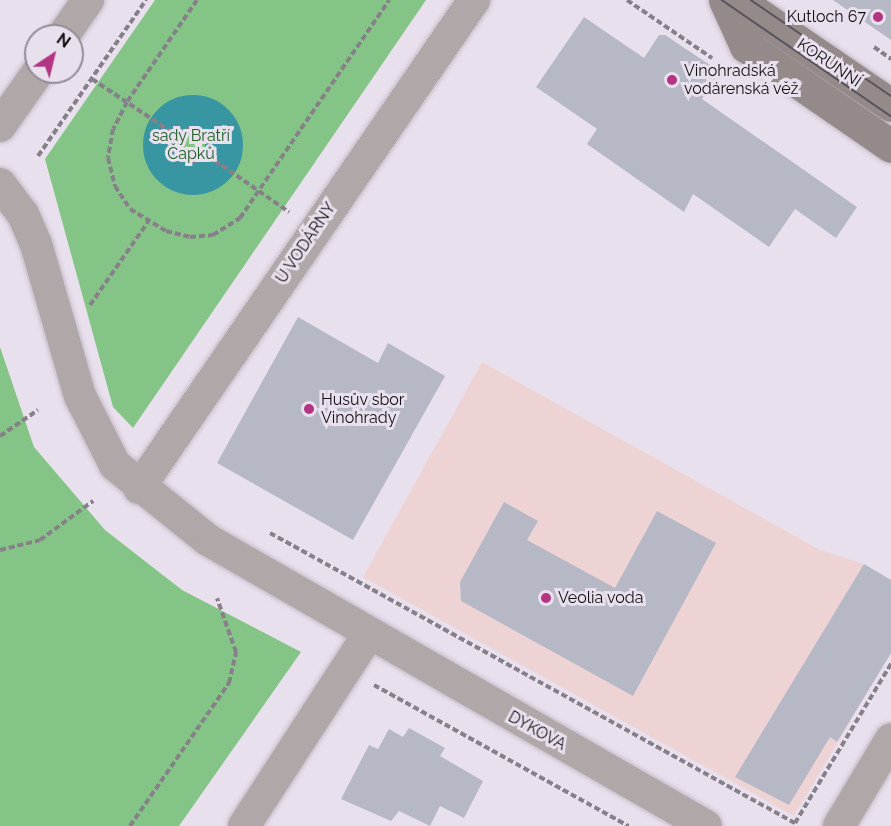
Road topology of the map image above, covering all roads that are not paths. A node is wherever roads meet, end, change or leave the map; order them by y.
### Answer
1 (88, 0) edge
2 (474, 0) edge
3 (725, 0) edge
4 (737, 0) edge
5 (71, 24) edge
6 (30, 84) edge
7 (891, 105) edge
8 (0, 126) edge
9 (891, 146) edge
10 (0, 184) edge
11 (139, 488) junction
12 (368, 635) junction
13 (891, 739) edge
14 (244, 826) edge
15 (706, 826) edge
16 (839, 826) edge

1 - 5 street
2 - 11 street, U VODÁRNY
3 - 9 street, KORUNNÍ
4 - 7 street, KORUNNÍ
6 - 8 street
10 - 11 street
11 - 12 street, DYKOVA
12 - 14 street
12 - 15 street, DYKOVA
13 - 16 street

